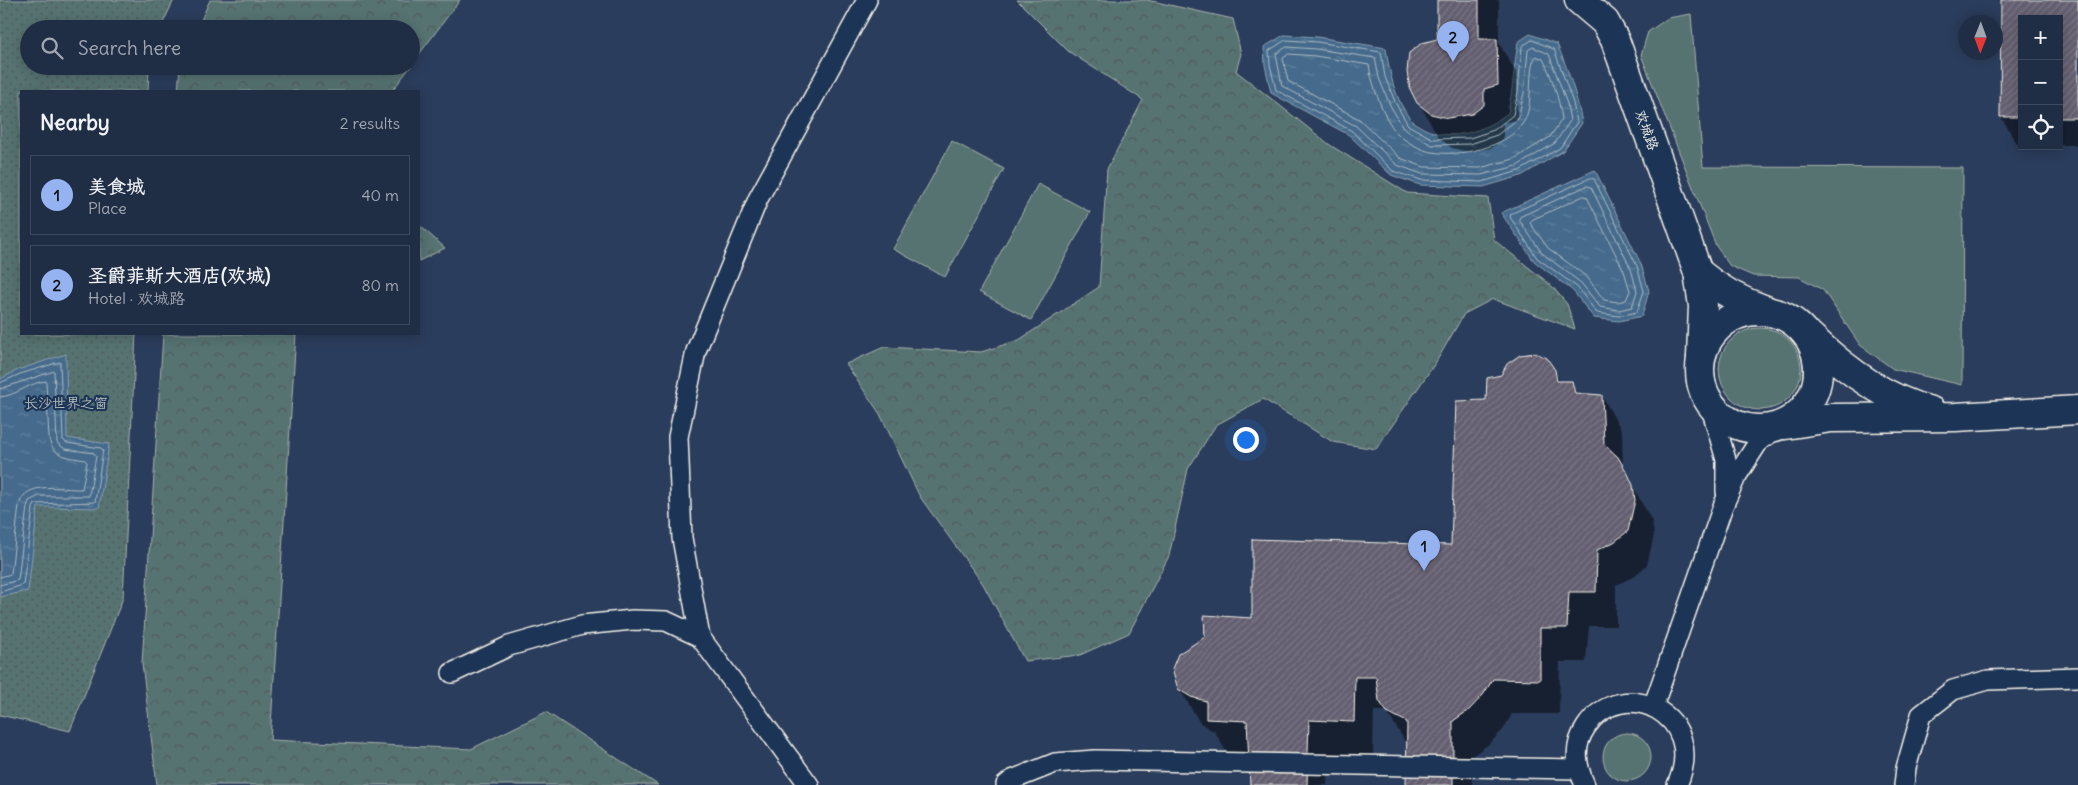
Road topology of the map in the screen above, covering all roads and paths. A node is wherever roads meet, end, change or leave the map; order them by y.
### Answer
1 (868, 0) edge
2 (1579, 0) edge
3 (1698, 272) junction
4 (1768, 311) junction
5 (1799, 325) junction
6 (1701, 357) junction
7 (1710, 404) junction
8 (2078, 410) edge
9 (1955, 417) junction
10 (1779, 426) junction
11 (1723, 506) junction
12 (700, 637) junction
13 (452, 673) dead end
14 (2078, 678) edge
15 (1654, 707) junction
16 (1581, 777) edge
17 (809, 785) edge
18 (1006, 785) edge
19 (1677, 785) edge
20 (1904, 785) edge

1 - 12 lane
2 - 3 street, 欢城路
3 - 4 street
3 - 6 street, 欢城路
4 - 5 street
4 - 6 street
5 - 9 street
5 - 10 street
6 - 7 street
7 - 10 street
7 - 11 lane
8 - 9 street
9 - 10 street
10 - 11 lane
11 - 15 lane
12 - 13 lane
12 - 17 lane
14 - 20 lane
15 - 16 lane
15 - 19 lane
16 - 18 lane

